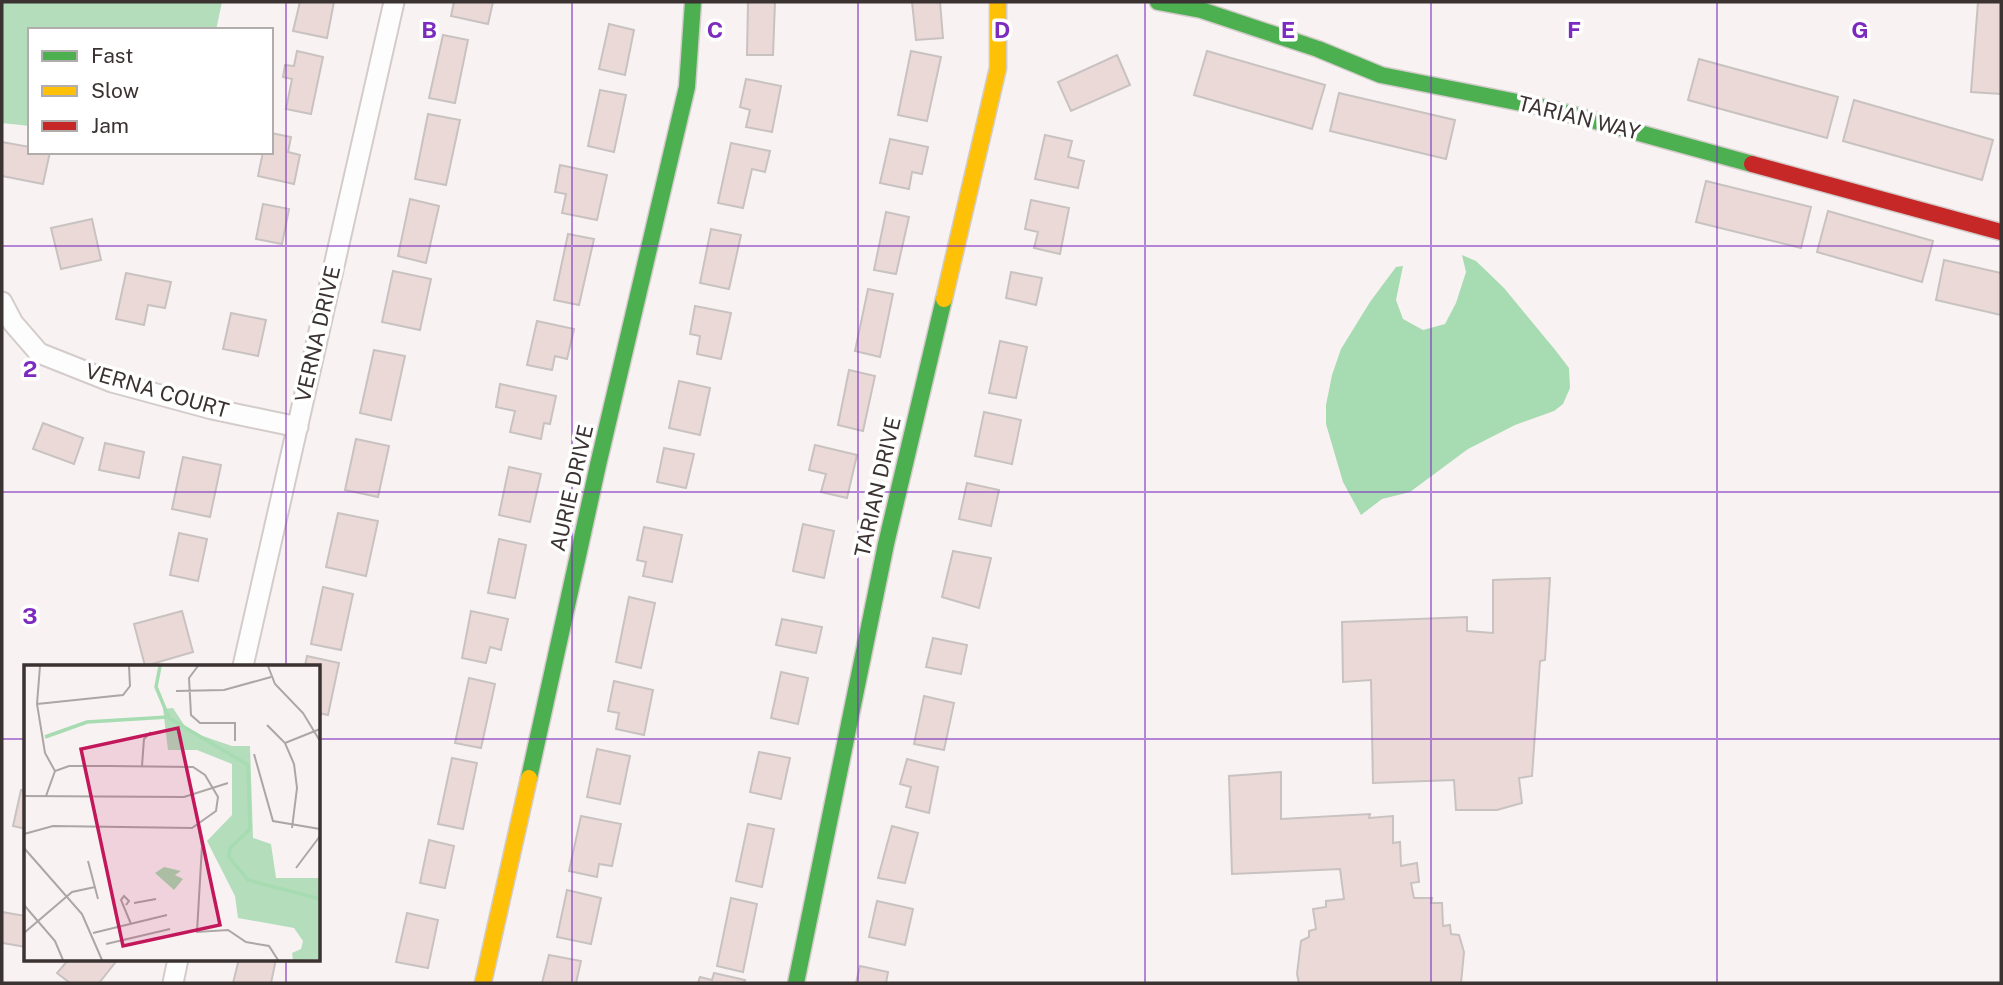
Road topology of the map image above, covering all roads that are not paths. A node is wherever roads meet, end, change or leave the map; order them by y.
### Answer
1 (394, 2) edge
2 (693, 2) edge
3 (1003, 2) edge
4 (1158, 2) edge
5 (2001, 232) edge
6 (2, 302) edge
7 (298, 427) junction
8 (243, 665) edge
9 (178, 960) edge
10 (173, 983) edge
11 (483, 983) edge
12 (796, 983) edge

1 - 7 street, VERNA DRIVE
2 - 11 street, AURIE DRIVE
3 - 12 street, TARIAN DRIVE
4 - 5 street, TARIAN WAY
6 - 7 street, VERNA COURT
7 - 8 street, VERNA DRIVE
9 - 10 street

